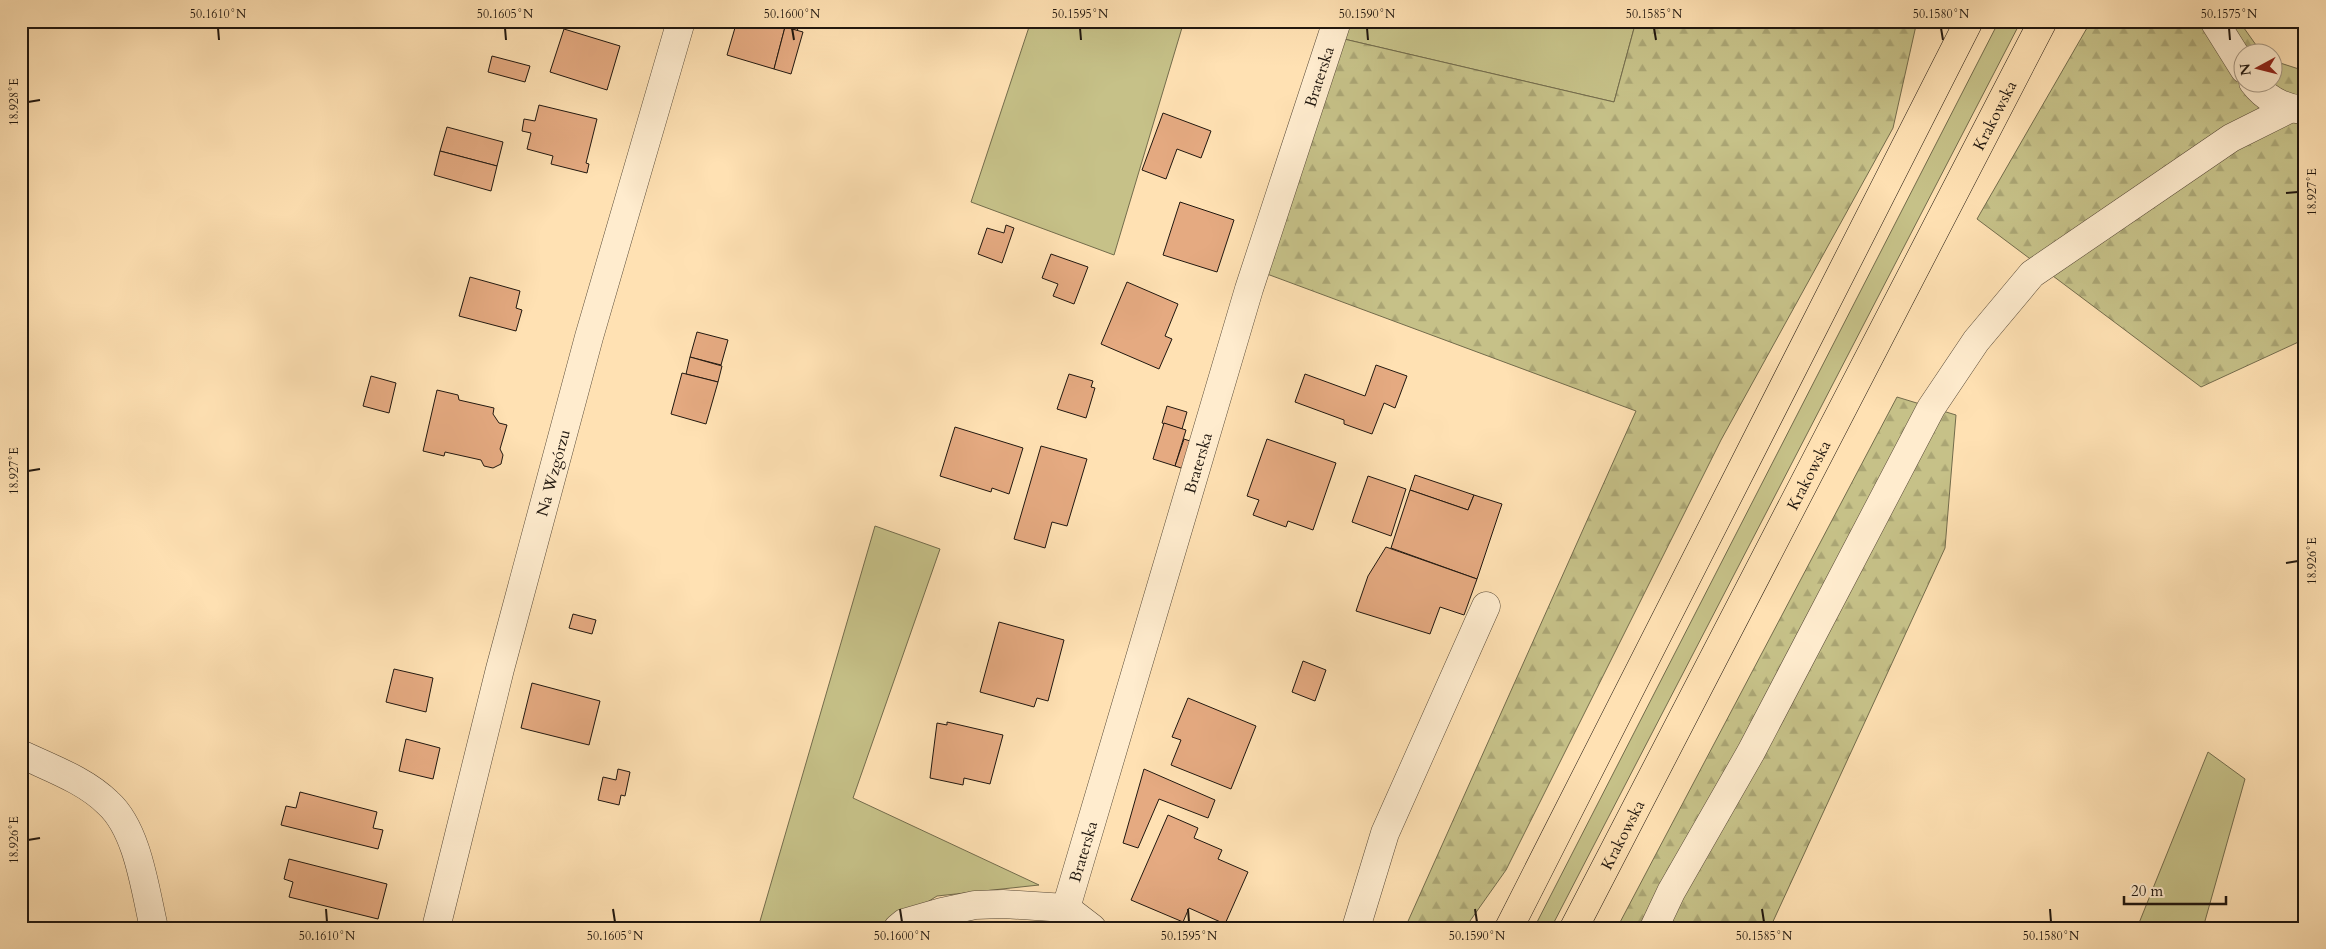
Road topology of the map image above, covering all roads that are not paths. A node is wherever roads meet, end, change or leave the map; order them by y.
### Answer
1 (681, 21) edge
2 (1337, 21) edge
3 (1969, 21) edge
4 (2043, 21) edge
5 (2214, 21) edge
6 (2234, 53) edge
7 (2260, 92) edge
8 (2297, 109) edge
9 (1486, 606) dead end
10 (21, 754) edge
11 (1066, 908) junction
12 (154, 928) edge
13 (436, 928) edge
14 (898, 928) edge
15 (1092, 928) edge
16 (1356, 928) edge
17 (1509, 928) edge
18 (1574, 928) edge
19 (1654, 928) edge

1 - 13 street, Na Wzgórzu
2 - 11 street, Braterska
3 - 17 main road
4 - 18 main road, Krakowska
5 - 6 street
7 - 8 street
8 - 19 street
9 - 16 street
10 - 12 street
11 - 14 street
11 - 15 street

